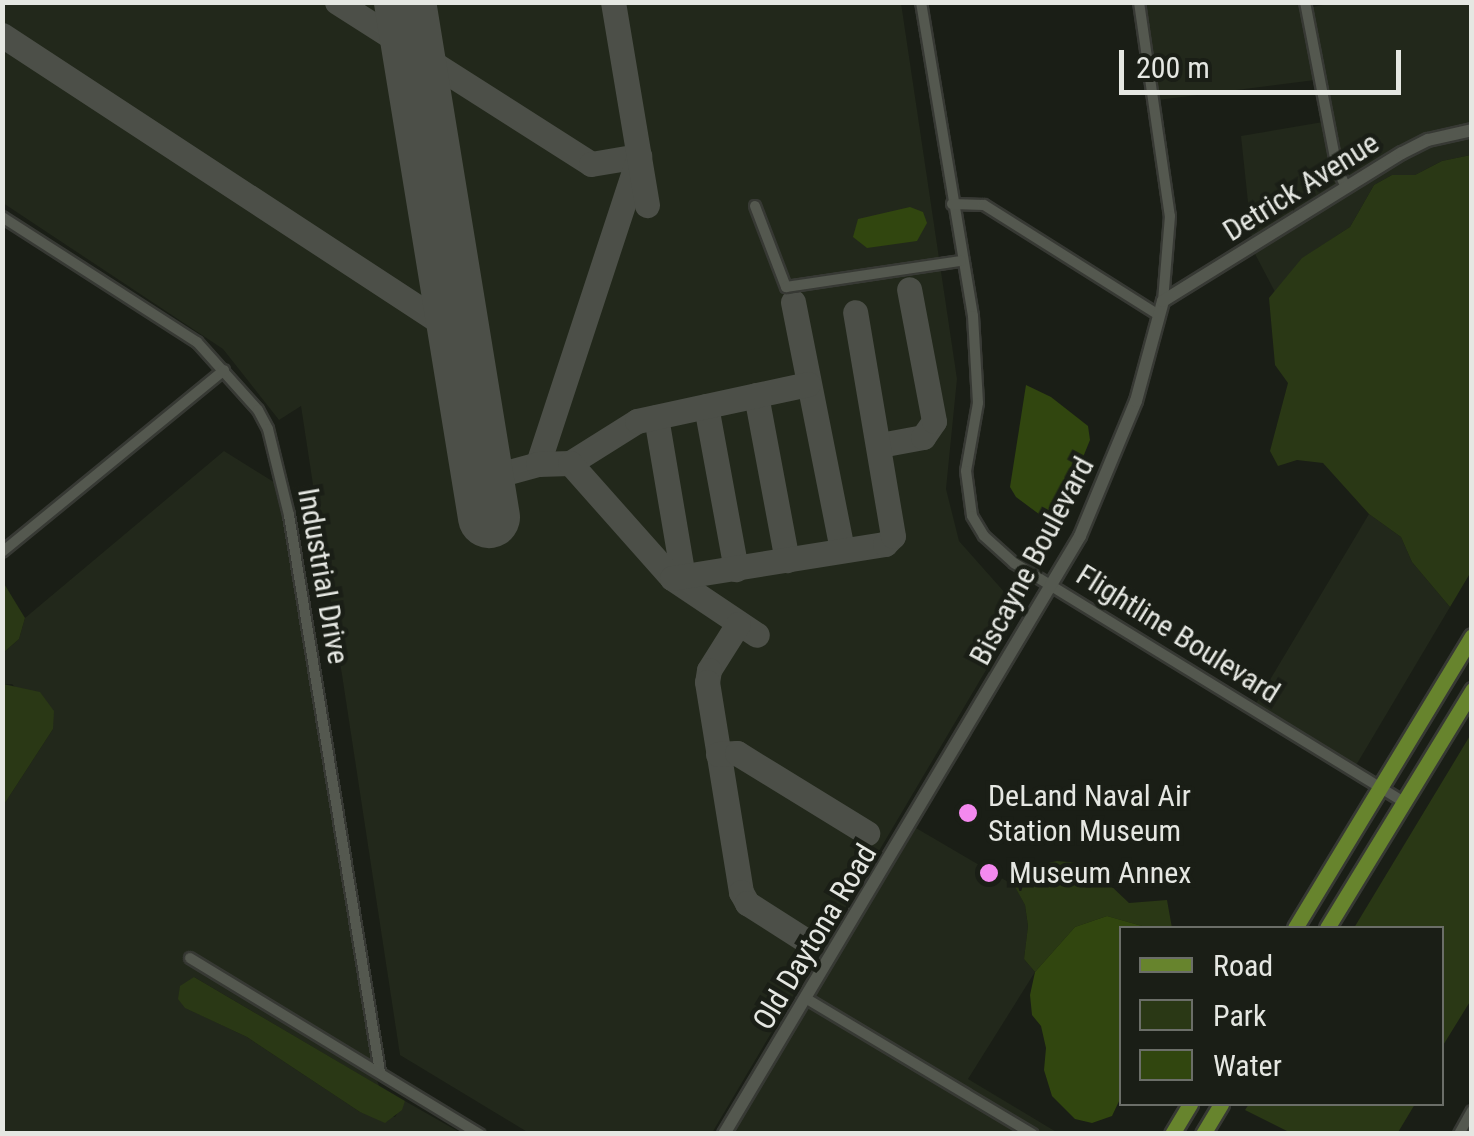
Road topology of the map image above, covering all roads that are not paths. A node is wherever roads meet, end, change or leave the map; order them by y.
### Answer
1 (938, 2) edge
2 (1139, 2) edge
3 (1305, 2) edge
4 (922, 4) edge
5 (1472, 130) edge
6 (1346, 187) junction
7 (952, 204) junction
8 (755, 206) dead end
9 (2, 217) edge
10 (961, 261) junction
11 (1160, 308) junction
12 (224, 370) junction
13 (2, 552) edge
14 (1054, 587) junction
15 (1472, 636) edge
16 (1472, 690) edge
17 (947, 765) joint
18 (1380, 788) junction
19 (1404, 802) junction
20 (1296, 926) edge
21 (1328, 926) edge
22 (190, 958) dead end
23 (807, 999) junction
24 (380, 1072) junction
25 (1189, 1106) edge
26 (1220, 1106) edge
27 (1472, 1112) edge
28 (480, 1134) edge
29 (724, 1134) edge
30 (1033, 1134) edge
31 (1172, 1134) edge
32 (1203, 1134) edge
33 (1459, 1134) edge

1 - 4 street
2 - 11 street, Biscayne Boulevard
3 - 6 street
4 - 7 street, Flightline Boulevard
5 - 6 street, Detrick Avenue
6 - 11 street, Detrick Avenue
7 - 10 street, Flightline Boulevard
7 - 11 street
8 - 10 street
9 - 12 street, Industrial Drive
10 - 14 street, Flightline Boulevard
11 - 14 street, Biscayne Boulevard
12 - 13 street
12 - 24 street, Industrial Drive
14 - 17 street, Biscayne Boulevard
14 - 18 street, Flightline Boulevard
15 - 18 main road
16 - 19 main road
17 - 23 street, Old Daytona Road
18 - 19 street, Flightline Boulevard
18 - 20 main road
19 - 21 main road
22 - 24 street
23 - 29 street, Old Daytona Road
23 - 30 street
24 - 28 street
25 - 31 main road
26 - 32 main road
27 - 33 street

